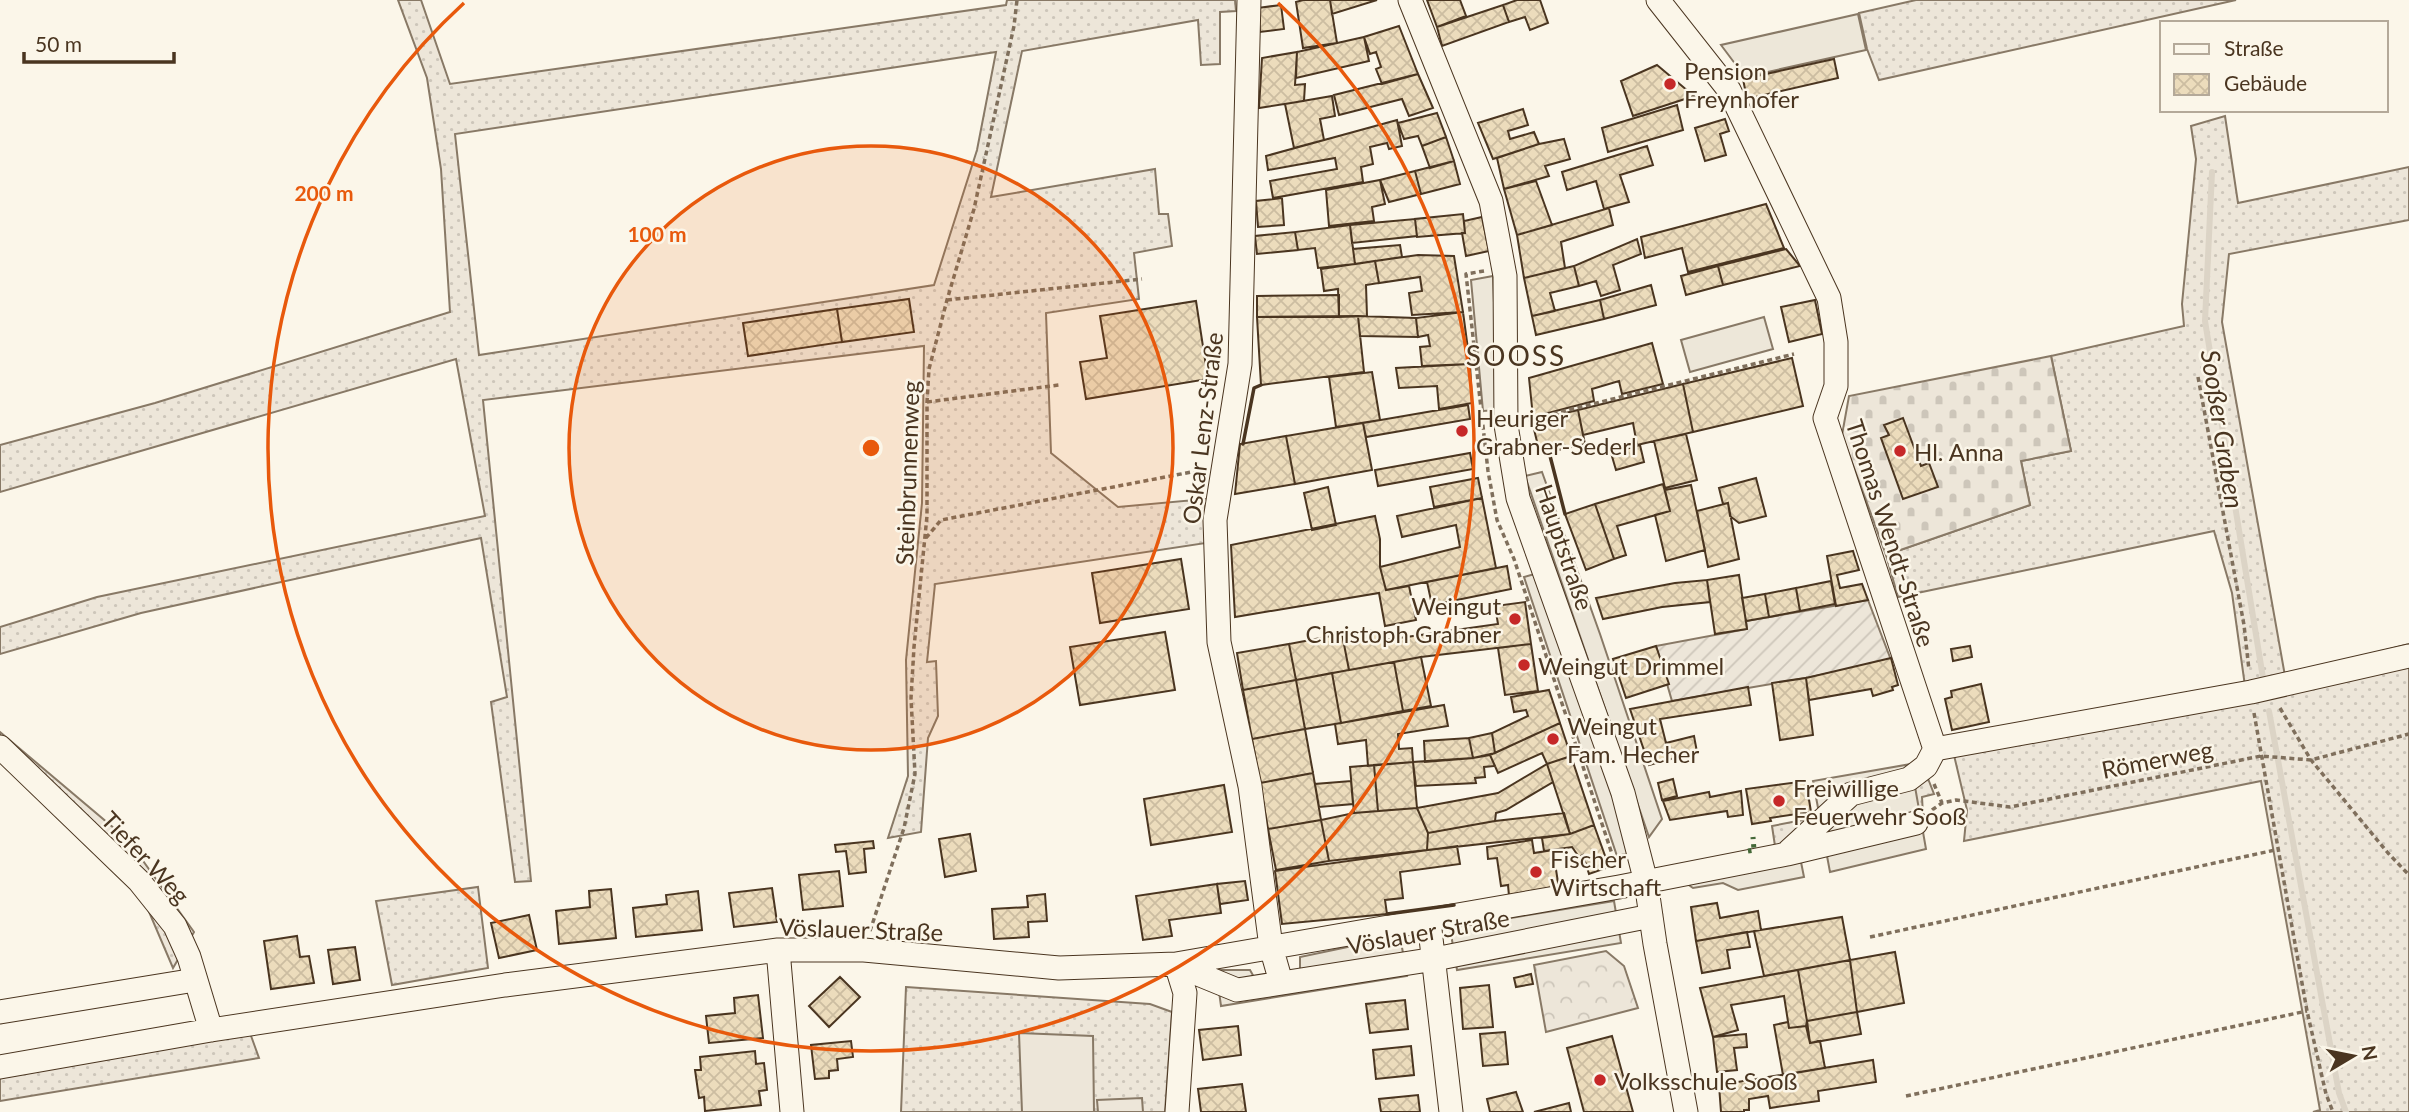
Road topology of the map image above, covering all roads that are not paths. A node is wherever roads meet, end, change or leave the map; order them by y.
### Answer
1 (1249, 0) edge
2 (1410, 0) edge
3 (1658, 0) edge
4 (2409, 656) edge
5 (0, 747) edge
6 (1930, 758) junction
7 (1916, 823) road end
8 (1787, 853) junction
9 (1646, 881) junction
10 (1651, 916) junction
11 (1429, 921) junction
12 (1271, 947) junction
13 (778, 950) junction
14 (1434, 959) junction
15 (1176, 964) junction
16 (195, 980) junction
17 (1281, 982) junction
18 (0, 1012) edge
19 (211, 1030) junction
20 (0, 1067) edge
21 (792, 1112) edge
22 (1177, 1112) edge
23 (1451, 1112) edge
24 (1686, 1112) edge

1 - 12 street, Oskar Lenz-Straße
2 - 9 street, Hauptstraße
3 - 6 street, Thomas Wendt-Straße
4 - 6 street
5 - 16 street, Tiefer Weg
6 - 8 street
7 - 8 street, Vöslauer Straße
8 - 9 street, Vöslauer Straße
9 - 10 street, Hauptstraße
9 - 11 street, Vöslauer Straße
10 - 14 street, Vöslauer Straße
10 - 24 street, Hauptstraße
11 - 12 street, Vöslauer Straße
11 - 14 street
12 - 15 street, Vöslauer Straße
12 - 17 street, Oskar Lenz-Straße
13 - 15 street, Vöslauer Straße
13 - 19 street, Vöslauer Straße
13 - 21 street
14 - 17 street, Vöslauer Straße
14 - 23 street
15 - 17 street, Vöslauer Straße
15 - 22 street
16 - 18 street
16 - 19 street, Tiefer Weg
19 - 20 street, Vöslauer Straße

